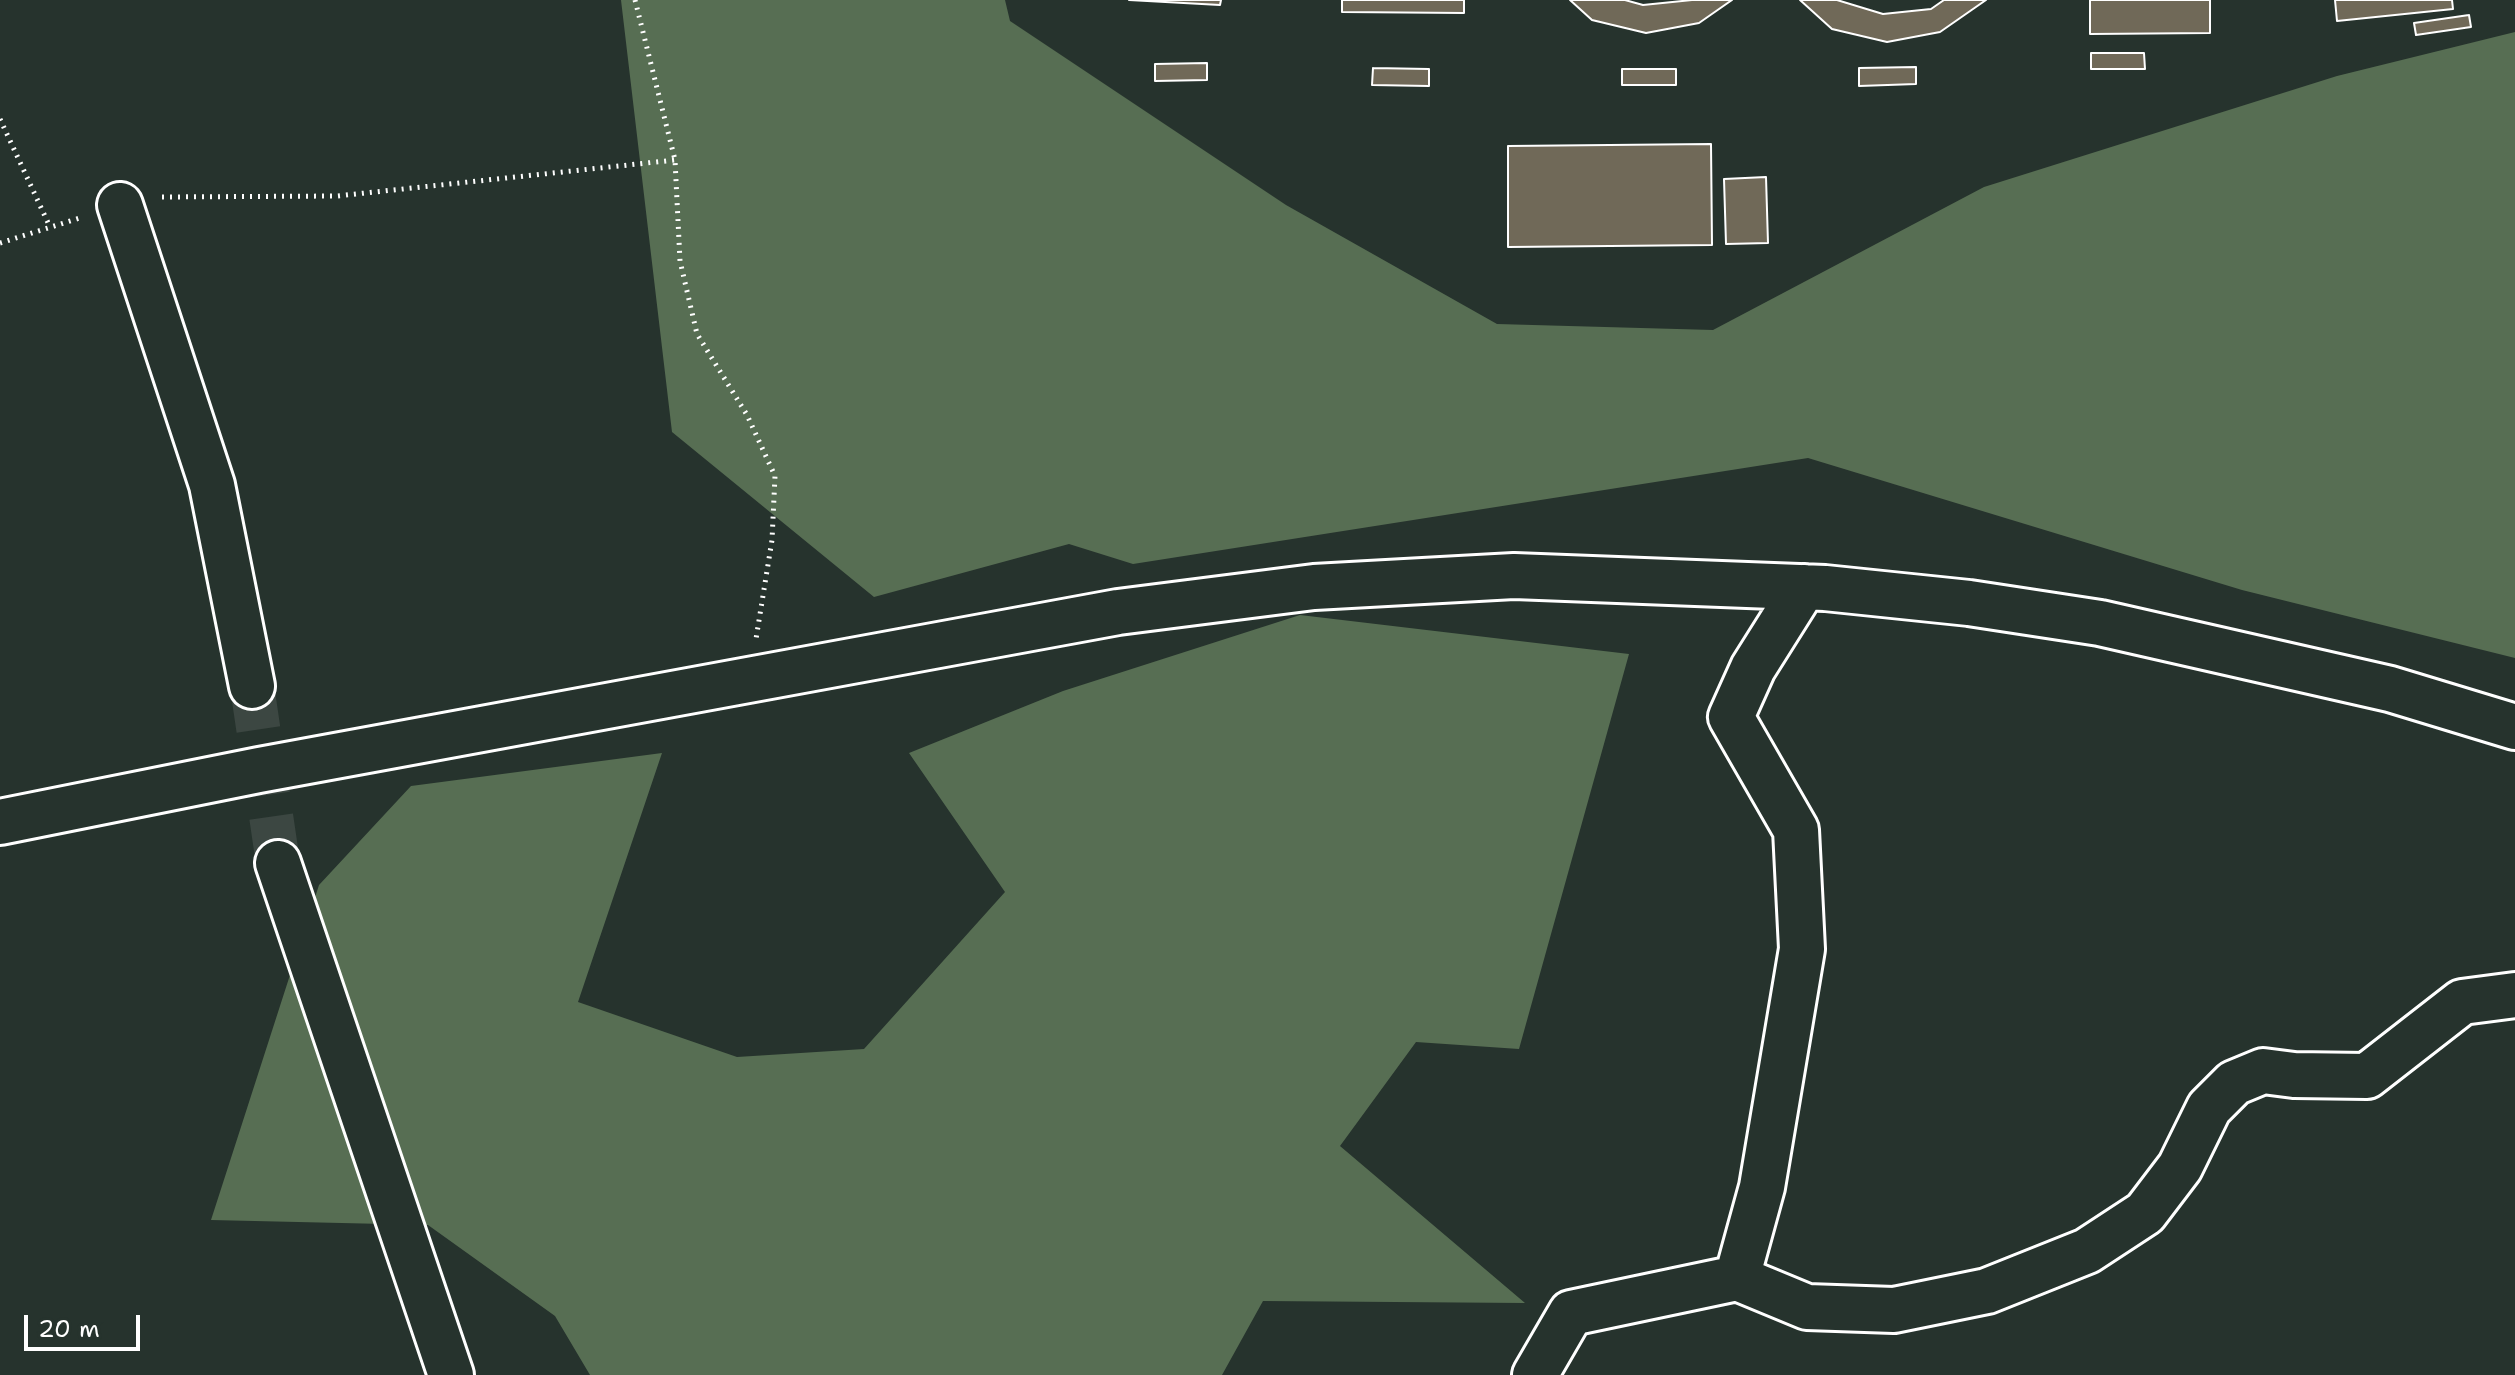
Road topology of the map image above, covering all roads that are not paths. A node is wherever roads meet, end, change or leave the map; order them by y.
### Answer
1 (120, 205) road end
2 (1804, 587) junction
3 (252, 686) tunnel mouth
4 (2515, 727) edge
5 (0, 822) edge
6 (278, 863) tunnel mouth
7 (2515, 995) edge
8 (1737, 1278) junction
9 (451, 1375) edge
10 (1535, 1375) edge

1 - 3 street
2 - 4 street
2 - 5 street
2 - 8 street
6 - 9 street
7 - 8 street
8 - 10 street

